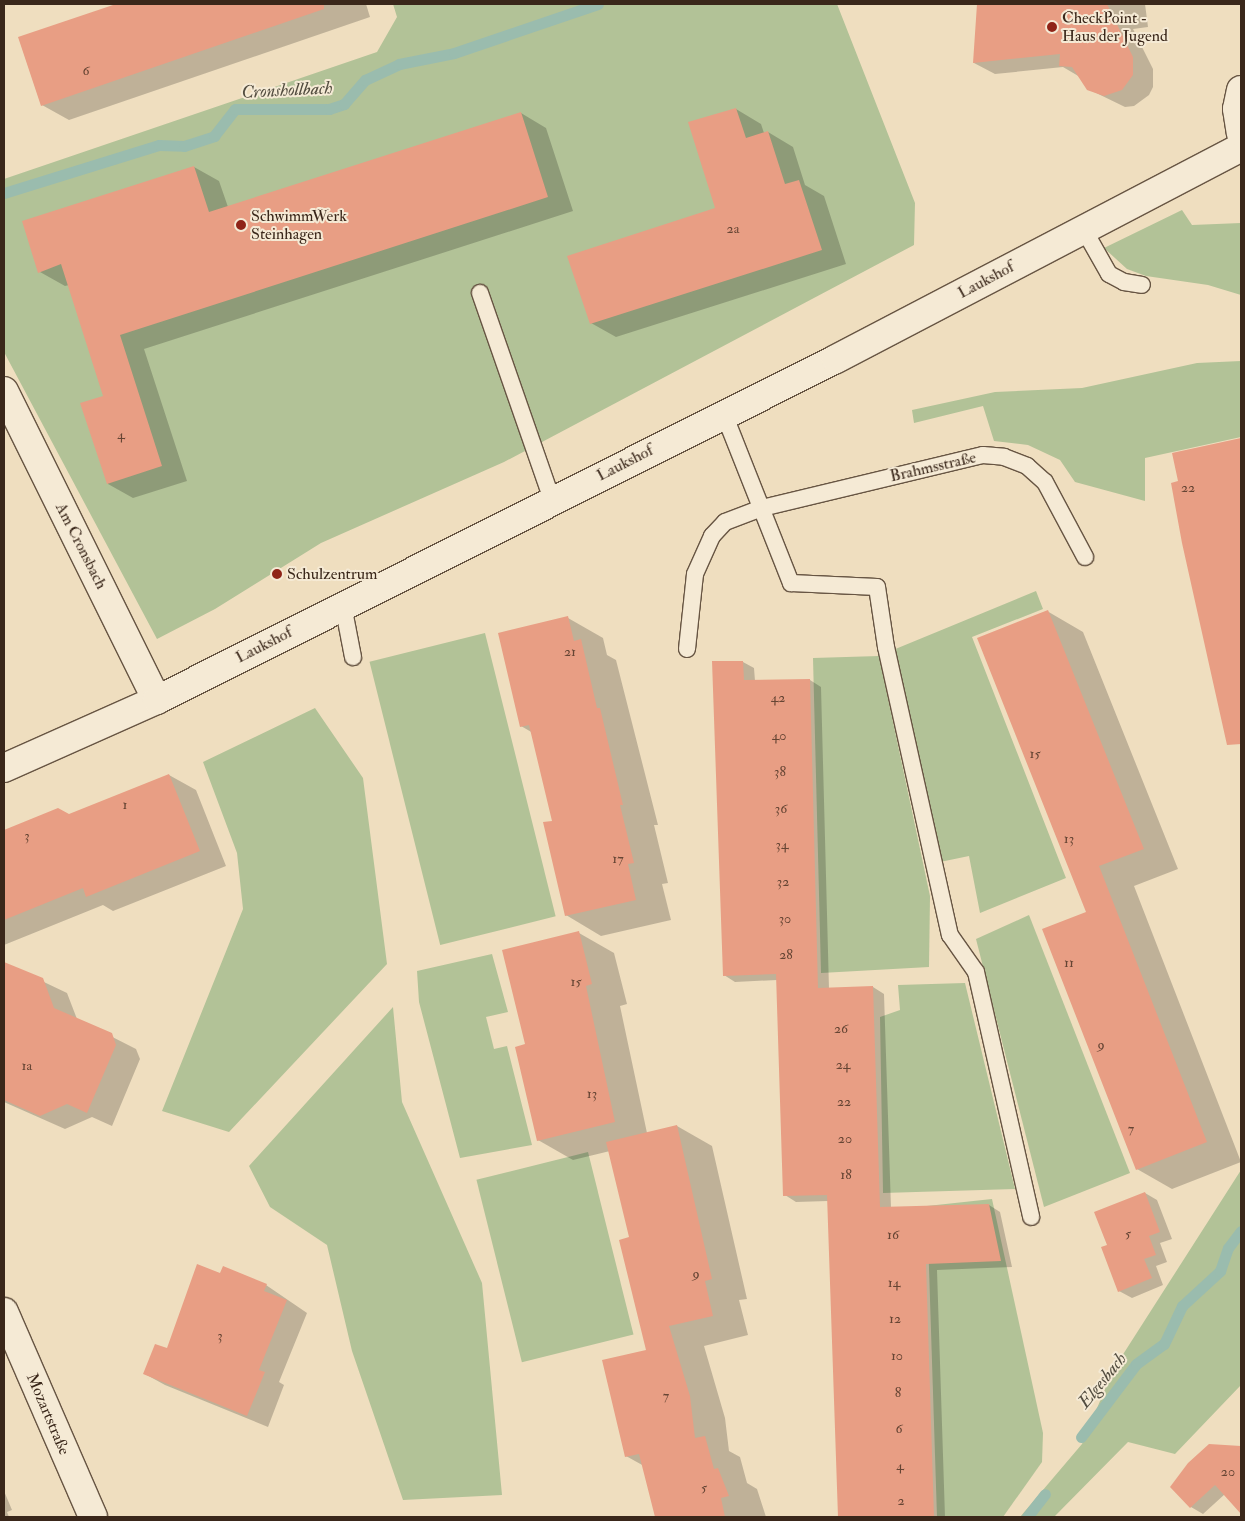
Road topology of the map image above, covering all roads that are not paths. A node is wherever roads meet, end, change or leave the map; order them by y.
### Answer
1 (1241, 90) edge
2 (1241, 133) edge
3 (1241, 147) edge
4 (1083, 228) junction
5 (1142, 285) dead end
6 (480, 293) dead end
7 (4, 391) edge
8 (724, 414) junction
9 (552, 500) junction
10 (762, 508) junction
11 (1085, 557) dead end
12 (343, 605) junction
13 (687, 648) dead end
14 (353, 656) dead end
15 (157, 700) junction
16 (4, 768) edge
17 (1031, 1217) dead end
18 (4, 1312) edge
19 (93, 1517) edge

1 - 2 street
3 - 4 street, Laukshof
4 - 5 lane
4 - 8 street, Laukshof
6 - 9 lane
7 - 15 street, Am Cronsbach
8 - 9 street, Laukshof
8 - 10 lane
9 - 12 street, Laukshof
10 - 11 lane, Brahmsstraße
10 - 13 lane, Brahmsstraße
10 - 17 lane
12 - 14 lane
12 - 15 street, Laukshof
15 - 16 street, Laukshof
18 - 19 street, Mozartstraße

